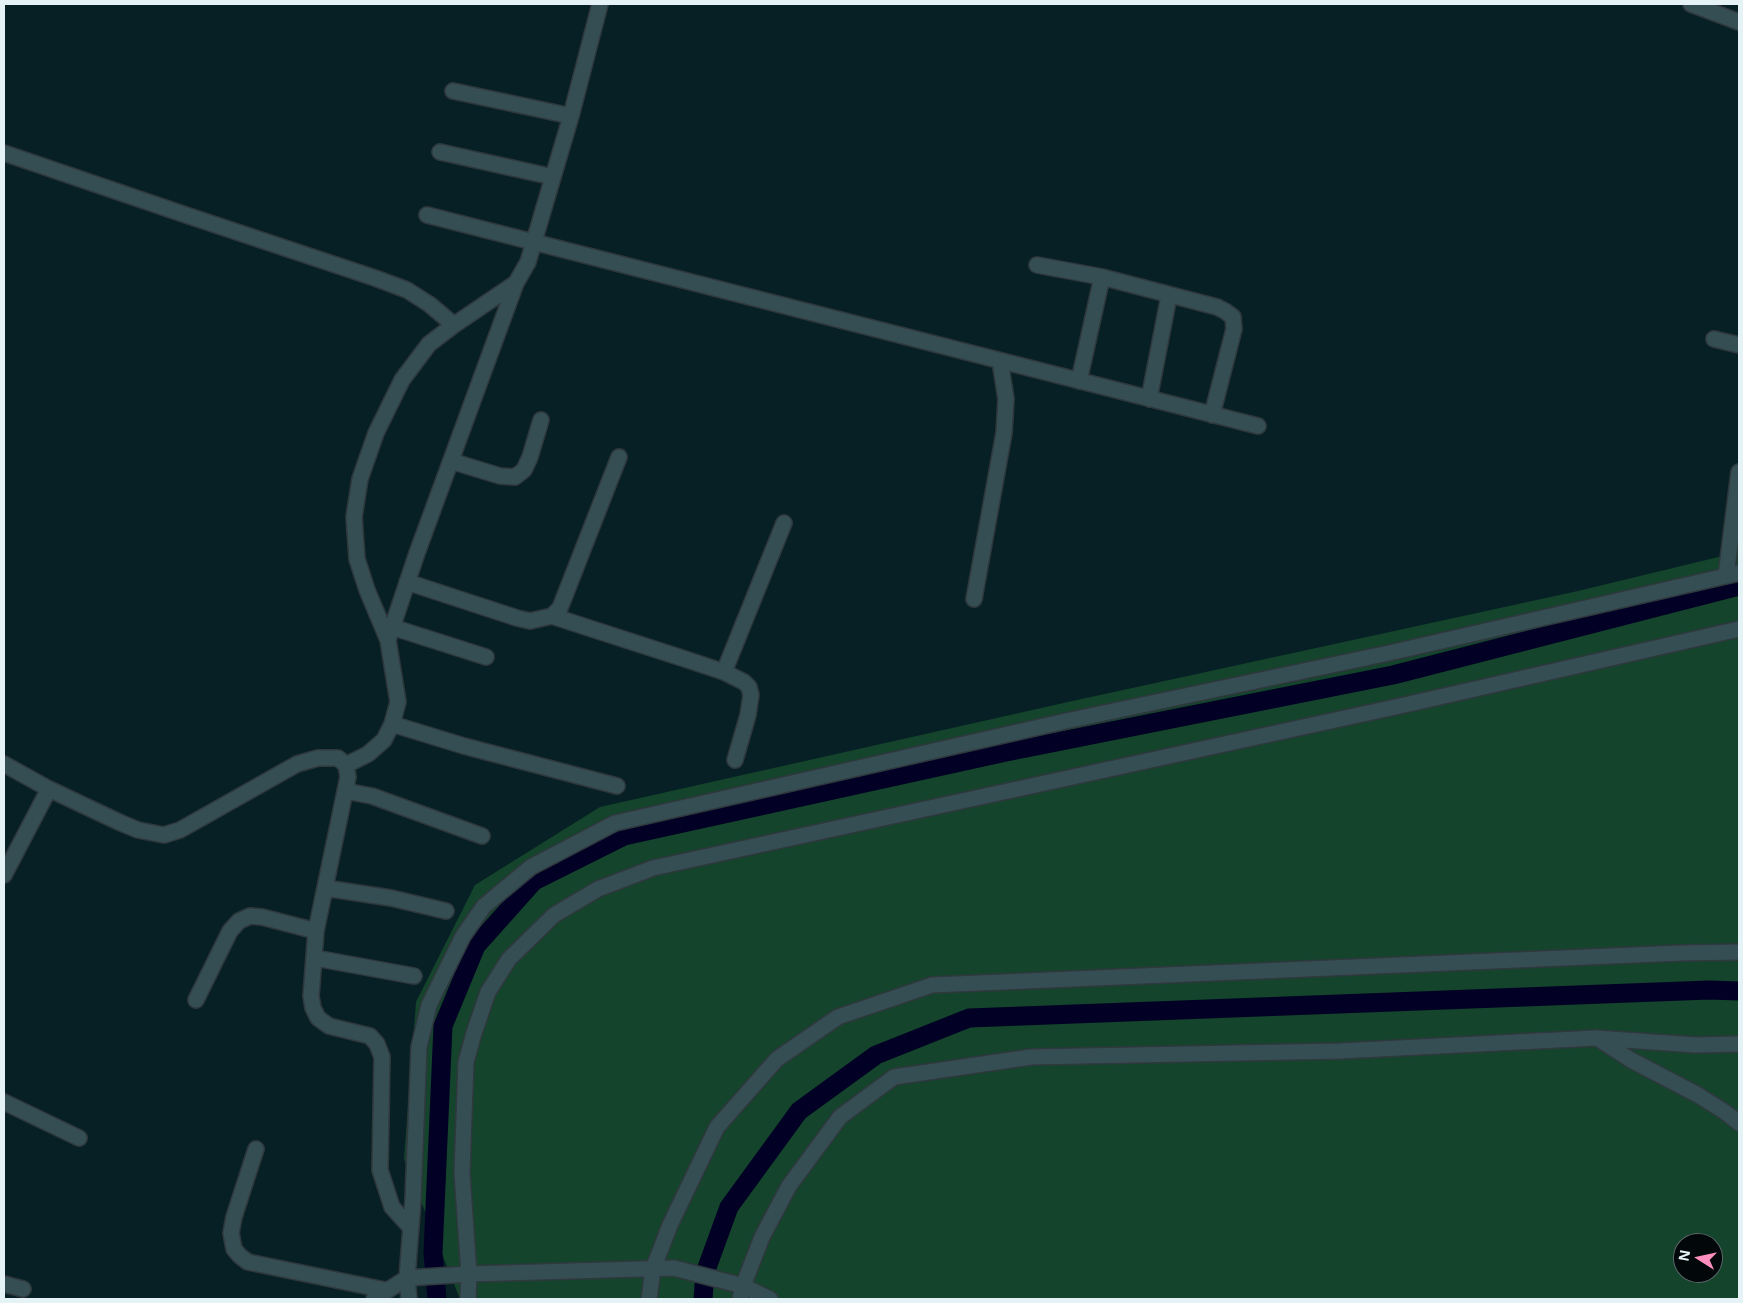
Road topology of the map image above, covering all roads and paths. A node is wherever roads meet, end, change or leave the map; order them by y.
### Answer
1 (600, 4) edge
2 (1691, 4) edge
3 (1739, 22) edge
4 (452, 90) dead end
5 (571, 116) junction
6 (440, 152) dead end
7 (4, 153) edge
8 (553, 178) junction
9 (427, 215) dead end
10 (535, 242) junction
11 (1037, 265) dead end
12 (1102, 277) junction
13 (516, 283) junction
14 (1169, 296) junction
15 (454, 324) junction
16 (1714, 339) dead end
17 (1739, 345) edge
18 (1000, 362) junction
19 (1079, 381) junction
20 (1149, 399) junction
21 (1212, 415) junction
22 (541, 420) dead end
23 (1258, 426) dead end
24 (619, 457) dead end
25 (451, 461) junction
26 (1739, 472) edge
27 (784, 523) dead end
28 (1732, 575) edge
29 (407, 582) junction
30 (974, 599) dead end
31 (552, 616) junction
32 (1739, 629) edge
33 (390, 633) junction
34 (486, 657) dead end
35 (724, 672) junction
36 (392, 724) junction
37 (735, 760) dead end
38 (4, 764) edge
39 (346, 766) junction
40 (617, 786) dead end
41 (49, 789) junction
42 (345, 791) junction
43 (482, 836) dead end
44 (4, 874) edge
45 (325, 888) junction
46 (446, 911) dead end
47 (316, 931) junction
48 (1739, 952) edge
49 (314, 958) junction
50 (414, 976) dead end
51 (196, 1000) dead end
52 (1596, 1038) junction
53 (1739, 1044) edge
54 (4, 1102) edge
55 (1739, 1123) edge
56 (79, 1138) dead end
57 (256, 1149) dead end
58 (411, 1228) junction
59 (653, 1269) junction
60 (464, 1274) junction
61 (413, 1278) junction
62 (4, 1284) edge
63 (23, 1289) dead end
64 (738, 1289) edge
65 (379, 1295) edge
66 (409, 1299) edge
67 (468, 1299) edge
68 (649, 1299) edge
69 (770, 1299) edge

1 - 5 street
2 - 3 street
4 - 5 street
5 - 8 street
6 - 8 street
7 - 15 street
8 - 10 street
9 - 10 street
10 - 13 street
10 - 18 street
11 - 12 street
12 - 14 street
12 - 19 street
13 - 15 street
13 - 25 street
14 - 20 street
14 - 21 street
15 - 33 street
16 - 17 street
18 - 19 street
18 - 30 street
19 - 20 street
20 - 21 street
21 - 23 street
22 - 25 street
24 - 31 street
25 - 29 street
26 - 28 street
27 - 35 street
28 - 58 street
29 - 31 street
29 - 33 street
31 - 35 street
32 - 60 street
33 - 34 street
33 - 36 street
35 - 37 street
36 - 39 street
36 - 40 street
38 - 41 street
39 - 41 street
39 - 42 street
41 - 44 street
42 - 43 street
42 - 45 street
45 - 46 street
45 - 47 street
47 - 49 street
47 - 51 street
48 - 59 street
49 - 50 street
49 - 58 street
52 - 53 street
52 - 55 street
52 - 64 street
54 - 56 street
57 - 65 street
58 - 61 street
59 - 60 street
59 - 64 street
59 - 68 street
60 - 61 street
60 - 67 street
61 - 65 street
61 - 66 street
62 - 63 street
64 - 69 street

